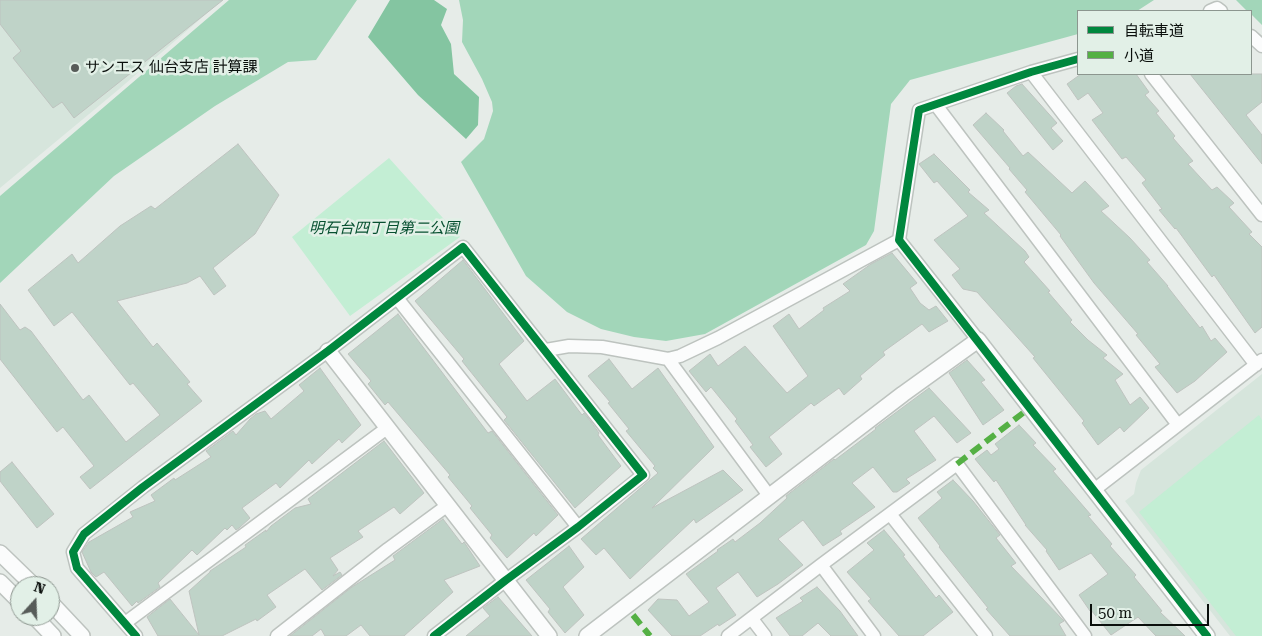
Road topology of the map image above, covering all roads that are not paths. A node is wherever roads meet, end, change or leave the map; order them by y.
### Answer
1 (1252, 37) edge
2 (1262, 46) edge
3 (1077, 59) edge
4 (1031, 72) junction
5 (1152, 75) edge
6 (936, 105) junction
7 (1262, 215) edge
8 (900, 240) junction
9 (397, 298) junction
10 (978, 340) junction
11 (546, 350) junction
12 (328, 351) junction
13 (668, 359) junction
14 (1259, 362) edge
15 (1178, 425) junction
16 (388, 428) junction
17 (1094, 490) junction
18 (770, 497) junction
19 (448, 504) junction
20 (890, 514) junction
21 (578, 528) junction
22 (0, 553) edge
23 (820, 565) junction
24 (24, 576) edge
25 (506, 580) junction
26 (0, 582) edge
27 (10, 592) edge
28 (60, 613) edge
29 (752, 619) junction
30 (125, 623) junction
31 (44, 626) edge
32 (53, 636) edge
33 (82, 636) edge
34 (136, 636) edge
35 (277, 636) edge
36 (434, 636) edge
37 (549, 636) edge
38 (587, 636) edge
39 (728, 636) edge
40 (765, 636) edge
41 (874, 636) edge
42 (986, 636) edge
43 (1086, 636) edge
44 (1207, 636) edge

1 - 2 street
3 - 4 street
4 - 6 street
4 - 14 street
5 - 7 street
6 - 8 street
6 - 15 street
8 - 10 street
8 - 13 street
9 - 11 street
9 - 12 street
9 - 21 street
10 - 17 street
10 - 18 street
11 - 13 street
11 - 21 street
12 - 16 street
12 - 30 street
13 - 18 street
14 - 15 street
15 - 17 street
16 - 19 street
16 - 30 street
17 - 44 street
18 - 38 street
19 - 25 street
19 - 35 street
20 - 23 street
20 - 42 street
20 - 43 street
21 - 25 street
22 - 24 street
23 - 29 street
23 - 41 street
25 - 36 street
25 - 37 street
26 - 27 street
28 - 33 street
29 - 39 street
29 - 40 street
30 - 34 street
31 - 32 street

